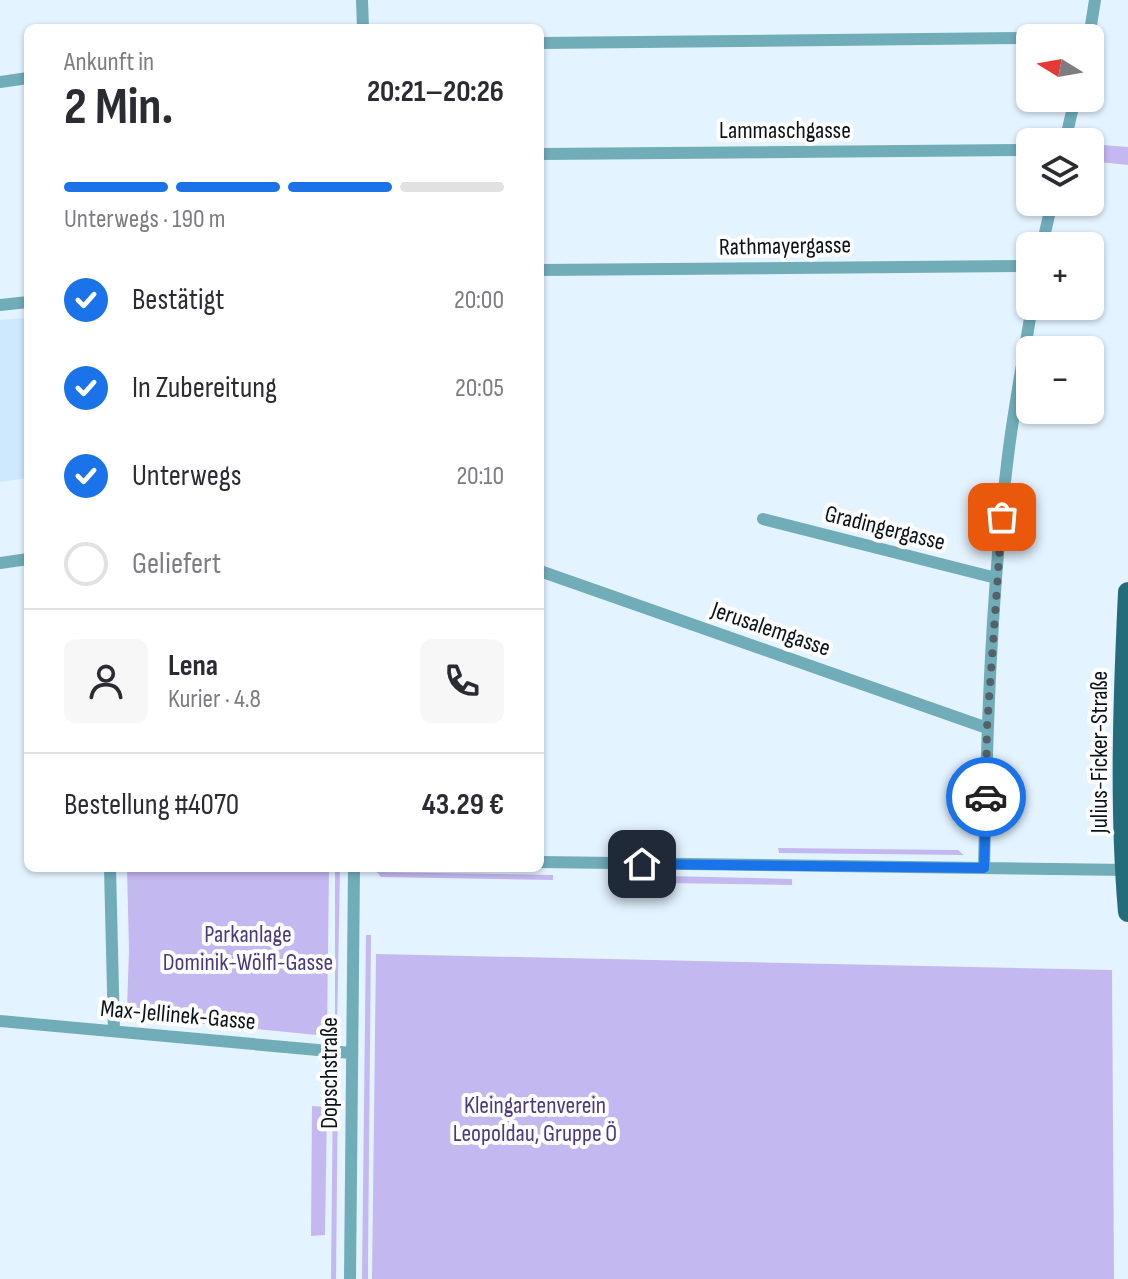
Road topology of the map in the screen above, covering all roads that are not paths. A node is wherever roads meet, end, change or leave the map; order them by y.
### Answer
1 (362, 0) edge
2 (1095, 0) edge
3 (363, 24) edge
4 (1091, 24) edge
5 (1016, 38) edge
6 (544, 43) edge
7 (24, 79) edge
8 (0, 82) edge
9 (1016, 150) edge
10 (544, 154) edge
11 (1016, 266) edge
12 (544, 270) edge
13 (24, 302) edge
14 (0, 305) edge
15 (1030, 320) edge
16 (763, 519) dead end
17 (24, 560) edge
18 (0, 563) edge
19 (544, 572) edge
20 (996, 578) junction
21 (1128, 592) edge
22 (987, 728) junction
23 (544, 862) edge
24 (984, 868) junction
25 (1126, 870) edge
26 (110, 872) edge
27 (354, 872) edge
28 (1128, 912) edge
29 (0, 1021) edge
30 (114, 1031) junction
31 (351, 1053) junction
32 (350, 1279) edge

1 - 3 street
2 - 4 street
5 - 6 street
7 - 8 street
9 - 10 street, Lammaschgasse
11 - 12 street, Rathmayergasse
13 - 14 street
15 - 20 street
16 - 20 street, Gradingergasse
17 - 18 street
19 - 22 street, Jerusalemgasse
20 - 22 street
21 - 25 main road, Julius-Ficker-Straße
22 - 24 street
23 - 24 street
24 - 25 street
25 - 28 main road, Julius-Ficker-Straße
26 - 30 street
27 - 31 street, Dopschstraße
29 - 30 street, Max-Jellinek-Gasse
30 - 31 street, Max-Jellinek-Gasse
31 - 32 street, Dopschstraße

